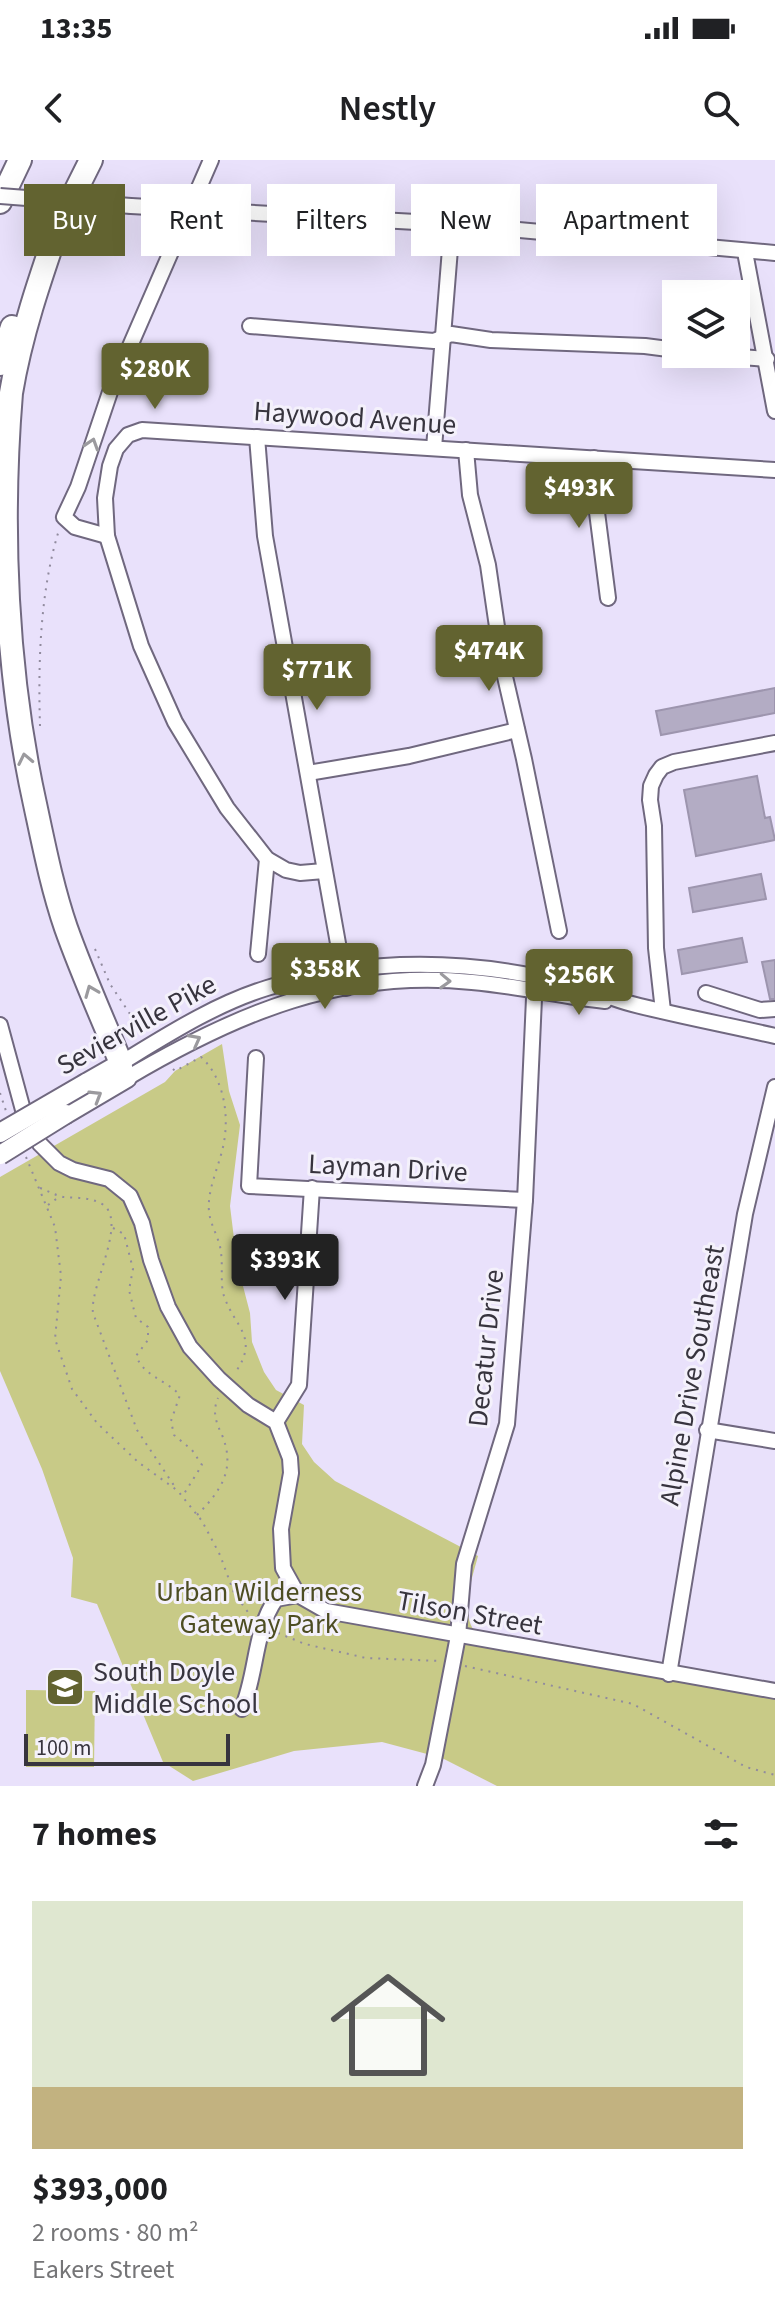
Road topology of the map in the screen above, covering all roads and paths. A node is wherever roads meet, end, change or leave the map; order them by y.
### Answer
1 (20, 160) edge
2 (91, 160) edge
3 (211, 160) edge
4 (79, 184) edge
5 (200, 184) edge
6 (0, 196) edge
7 (0, 202) edge
8 (141, 207) edge
9 (251, 213) edge
10 (411, 222) edge
11 (520, 230) edge
12 (745, 252) junction
13 (775, 253) edge
14 (43, 256) edge
15 (48, 256) edge
16 (169, 256) edge
17 (449, 256) edge
18 (250, 326) dead end
19 (442, 336) junction
20 (662, 348) edge
21 (750, 358) edge
22 (767, 359) junction
23 (0, 364) edge
24 (775, 411) edge
25 (257, 437) junction
26 (434, 448) junction
27 (466, 450) junction
28 (594, 458) junction
29 (775, 470) edge
30 (64, 517) junction
31 (107, 536) junction
32 (608, 598) dead end
33 (517, 730) junction
34 (41, 734) dead end
35 (775, 743) edge
36 (308, 773) junction
37 (267, 859) junction
38 (324, 871) junction
39 (559, 931) dead end
40 (94, 948) dead end
41 (258, 954) dead end
42 (343, 969) junction
43 (535, 976) junction
44 (346, 988) junction
45 (534, 992) junction
46 (706, 993) dead end
47 (629, 1003) junction
48 (775, 1009) edge
49 (663, 1011) junction
50 (0, 1025) edge
51 (775, 1036) edge
52 (156, 1042) junction
53 (2, 1045) edge
54 (164, 1056) junction
55 (256, 1058) dead end
56 (124, 1071) junction
57 (775, 1087) edge
58 (0, 1093) edge
59 (7, 1113) dead end
60 (0, 1133) edge
61 (23, 1150) dead end
62 (0, 1155) edge
63 (39, 1188) junction
64 (312, 1188) junction
65 (60, 1196) junction
66 (525, 1200) junction
67 (47, 1206) junction
68 (112, 1227) junction
69 (226, 1386) junction
70 (276, 1422) junction
71 (707, 1430) junction
72 (775, 1441) edge
73 (178, 1491) junction
74 (182, 1497) junction
75 (298, 1595) junction
76 (458, 1636) junction
77 (669, 1674) junction
78 (775, 1691) edge
79 (242, 1709) dead end
80 (433, 1765) junction
81 (425, 1786) edge
82 (437, 1786) edge

1 - 7 highway
2 - 4 highway
3 - 5 street
6 - 8 street, bridge
9 - 10 street
11 - 12 street
12 - 13 street
12 - 22 street
14 - 23 highway
56 -> 15 highway
30 -> 16 street
17 - 19 street
18 - 19 street
19 - 20 street
19 - 26 street
21 - 22 street
22 - 24 street
25 - 26 street, Haywood Avenue
25 - 31 street, Haywood Avenue
25 - 36 street
26 - 27 street, Haywood Avenue
27 - 28 street, Haywood Avenue
27 - 33 street
28 - 29 street, Haywood Avenue
28 - 32 street
30 - 31 street
30 - 34 path
31 - 37 street, Haywood Avenue
33 - 36 street
33 - 39 street
35 - 49 street
36 - 38 street
37 - 38 street
37 - 41 street
38 - 42 street
40 - 52 path
42 - 43 street, Sevierville Pike
42 - 44 street
42 - 52 street, Sevierville Pike
43 - 45 street, Decatur Drive
43 - 47 street, Sevierville Pike
44 -> 45 street, Sevierville Pike
54 -> 44 street, Sevierville Pike
45 - 47 street, Sevierville Pike
45 - 66 street, Decatur Drive
46 - 48 street
47 - 49 street, Sevierville Pike
49 - 51 street, Sevierville Pike
50 - 53 street
52 - 56 street, Sevierville Pike
53 - 69 street
54 - 56 street, Sevierville Pike
54 - 69 path
55 - 64 street, Layman Drive
56 - 60 main road, Sevierville Pike, bridge
62 -> 56 main road, Sevierville Pike, bridge
57 - 71 street, Alpine Drive Southeast
58 - 59 path
61 - 63 path
63 - 65 path
63 - 67 path
64 - 66 street, Layman Drive
64 - 70 street
65 - 67 path
65 - 68 path
66 - 76 street, Decatur Drive
67 - 73 path
68 - 73 path
68 - 74 path
69 - 70 street
69 - 74 path
70 - 75 street
71 - 72 street
71 - 77 street, Alpine Drive Southeast
73 - 74 path
75 - 76 street, Tilson Street
75 - 79 street
76 - 77 street, Tilson Street
76 - 80 street, Decatur Drive
77 - 78 street, Tilson Street
80 - 81 street
80 - 82 street

